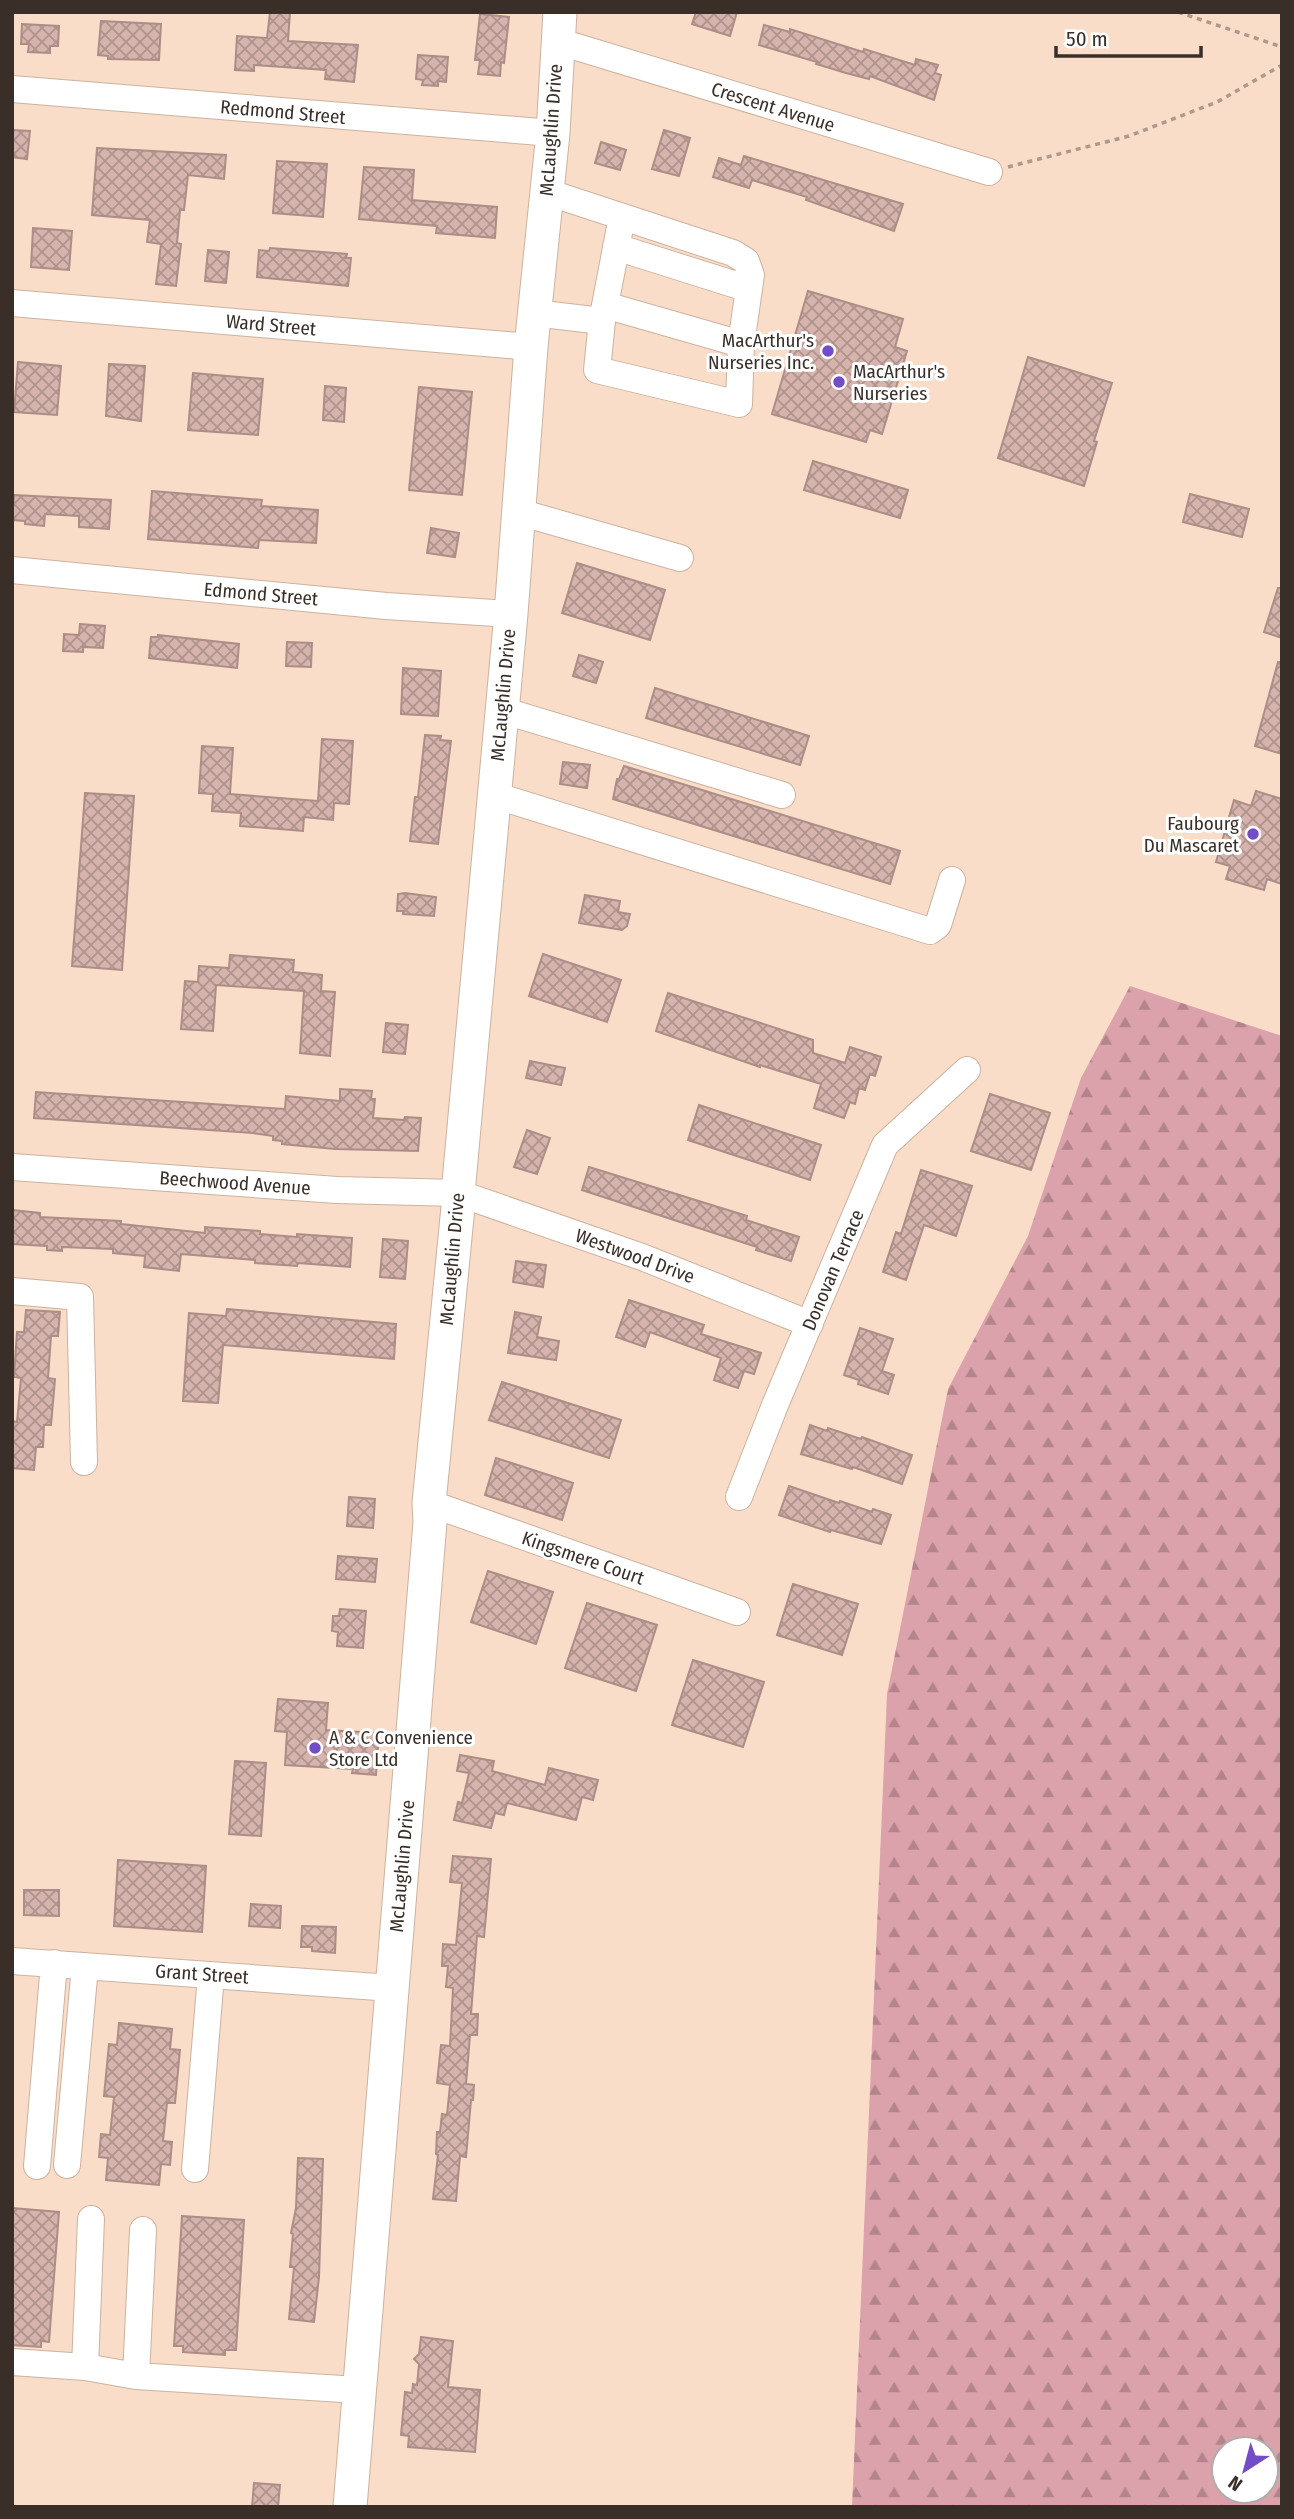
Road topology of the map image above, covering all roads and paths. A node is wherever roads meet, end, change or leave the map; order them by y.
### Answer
1 (1178, 12) edge
2 (559, 27) edge
3 (1282, 47) edge
4 (1282, 65) edge
5 (12, 89) edge
6 (553, 133) junction
7 (989, 172) joint
8 (547, 192) junction
9 (622, 217) junction
10 (616, 247) junction
11 (749, 289) junction
12 (12, 303) edge
13 (534, 313) junction
14 (603, 313) junction
15 (741, 344) junction
16 (531, 347) junction
17 (519, 512) junction
18 (680, 558) dead end
19 (12, 570) edge
20 (511, 614) junction
21 (502, 710) junction
22 (494, 795) junction
23 (782, 795) dead end
24 (952, 880) dead end
25 (967, 1070) dead end
26 (12, 1167) edge
27 (458, 1193) junction
28 (12, 1291) edge
29 (810, 1324) junction
30 (84, 1462) dead end
31 (739, 1497) dead end
32 (429, 1503) junction
33 (737, 1612) dead end
34 (12, 1961) edge
35 (54, 1964) junction
36 (85, 1966) junction
37 (211, 1975) junction
38 (392, 1988) junction
39 (67, 2165) dead end
40 (37, 2166) dead end
41 (195, 2169) dead end
42 (91, 2219) dead end
43 (143, 2230) dead end
44 (12, 2362) edge
45 (85, 2367) junction
46 (136, 2376) junction
47 (359, 2390) junction
48 (350, 2507) edge

1 - 3 path
2 - 6 main road, McLaughlin Drive
2 - 7 street, Crescent Avenue
4 - 7 path
5 - 6 street, Redmond Street
6 - 8 main road, McLaughlin Drive
8 - 9 street
8 - 13 main road, McLaughlin Drive
9 - 10 street
9 - 11 street
10 - 11 street
10 - 14 street
11 - 15 street
12 - 16 street, Ward Street
13 - 14 street
13 - 16 main road, McLaughlin Drive
14 - 15 street
14 - 15 street
16 - 17 main road, McLaughlin Drive
17 - 18 street
17 - 20 main road, McLaughlin Drive
19 - 20 street, Edmond Street
20 - 21 main road, McLaughlin Drive
21 - 22 main road, McLaughlin Drive
21 - 23 street
22 - 24 street
22 - 27 main road, McLaughlin Drive
25 - 29 street, Donovan Terrace
26 - 27 street, Beechwood Avenue
27 - 29 street, Westwood Drive
27 - 32 main road, McLaughlin Drive
28 - 30 street
29 - 31 street, Donovan Terrace
32 - 33 street, Kingsmere Court
32 - 38 main road, McLaughlin Drive
34 - 35 street, Grant Street
35 - 36 street, Grant Street
35 - 40 street
36 - 37 street, Grant Street
36 - 39 street
37 - 38 street, Grant Street
37 - 41 street
38 - 47 main road, McLaughlin Drive
42 - 45 street
43 - 46 street
44 - 45 street
45 - 46 street
46 - 47 street
47 - 48 main road, McLaughlin Drive

